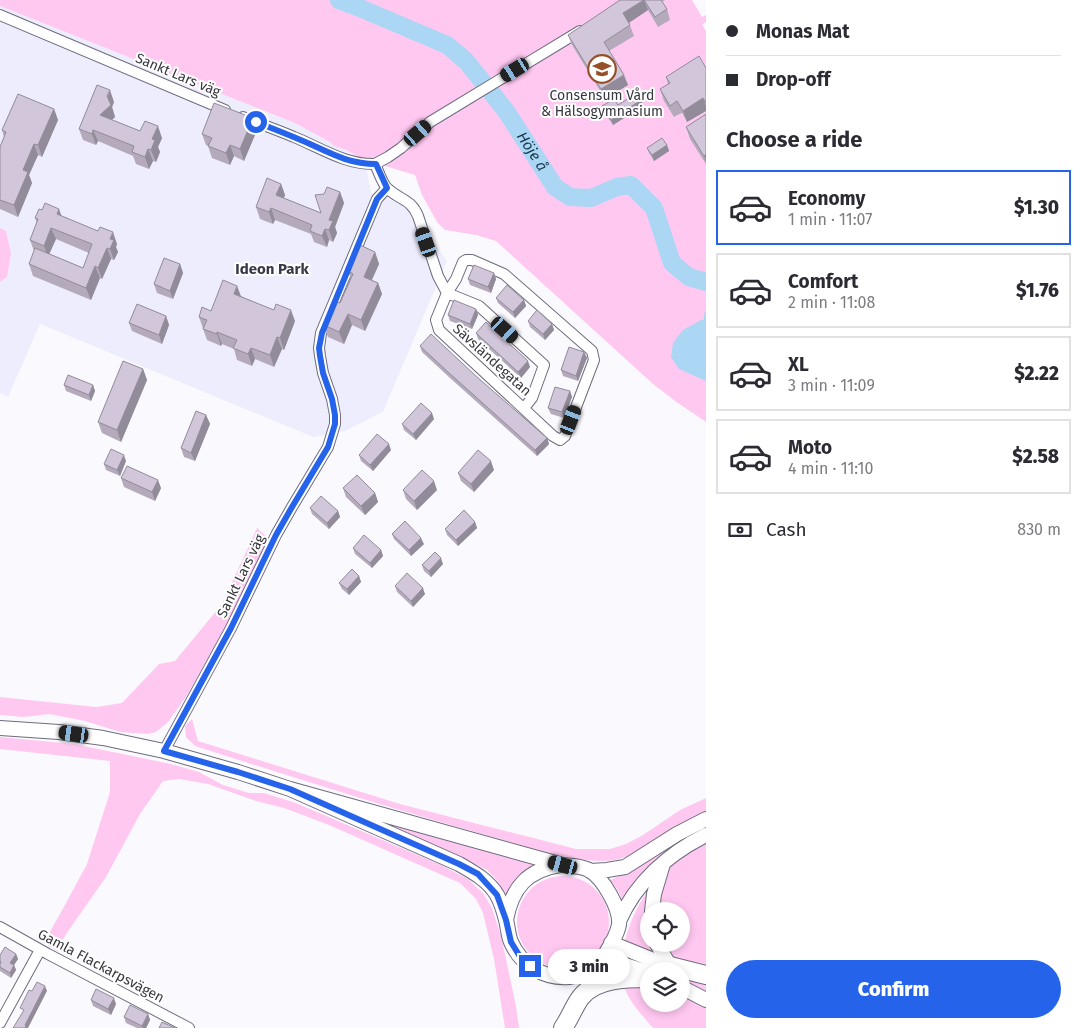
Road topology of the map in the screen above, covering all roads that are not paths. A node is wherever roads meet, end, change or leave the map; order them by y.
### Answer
1 (0, 15) edge
2 (588, 26) edge
3 (376, 164) junction
4 (387, 188) junction
5 (444, 288) junction
6 (524, 408) junction
7 (0, 728) edge
8 (164, 751) junction
9 (290, 789) junction
10 (706, 819) edge
11 (706, 836) edge
12 (663, 864) junction
13 (563, 865) junction
14 (590, 871) junction
15 (653, 902) edge
16 (506, 920) junction
17 (619, 921) junction
18 (0, 927) edge
19 (611, 943) junction
20 (40, 950) junction
21 (664, 952) edge
22 (660, 962) edge
23 (672, 962) edge
24 (596, 964) junction
25 (640, 970) edge
26 (690, 972) edge
27 (690, 975) edge
28 (706, 975) edge
29 (640, 978) edge
30 (706, 984) edge
31 (690, 992) edge
32 (706, 1000) edge
33 (0, 1023) edge
34 (190, 1028) edge
35 (563, 1028) edge

1 - 3 street, Sankt Lars väg
2 - 3 street
3 - 4 street
4 - 5 street
4 - 8 street, Sankt Lars väg
5 - 6 street, Sävsländegatan
5 - 6 street
5 - 6 street, Sävsländegatan
7 - 8 main road
8 - 9 main road
9 - 13 main road
9 - 16 main road
10 - 14 main road
11 - 12 main road
12 - 15 main road
12 - 17 main road
13 - 14 main road
13 - 16 main road
14 - 17 main road
16 - 24 main road
17 - 19 main road
18 - 20 street, Gamla Flackarpsvägen
19 - 22 main road
19 - 24 main road
20 - 33 street
20 - 34 street, Gamla Flackarpsvägen
21 - 23 main road
24 - 25 main road
26 - 28 highway
27 - 30 main road
29 - 35 highway
31 - 32 main road

